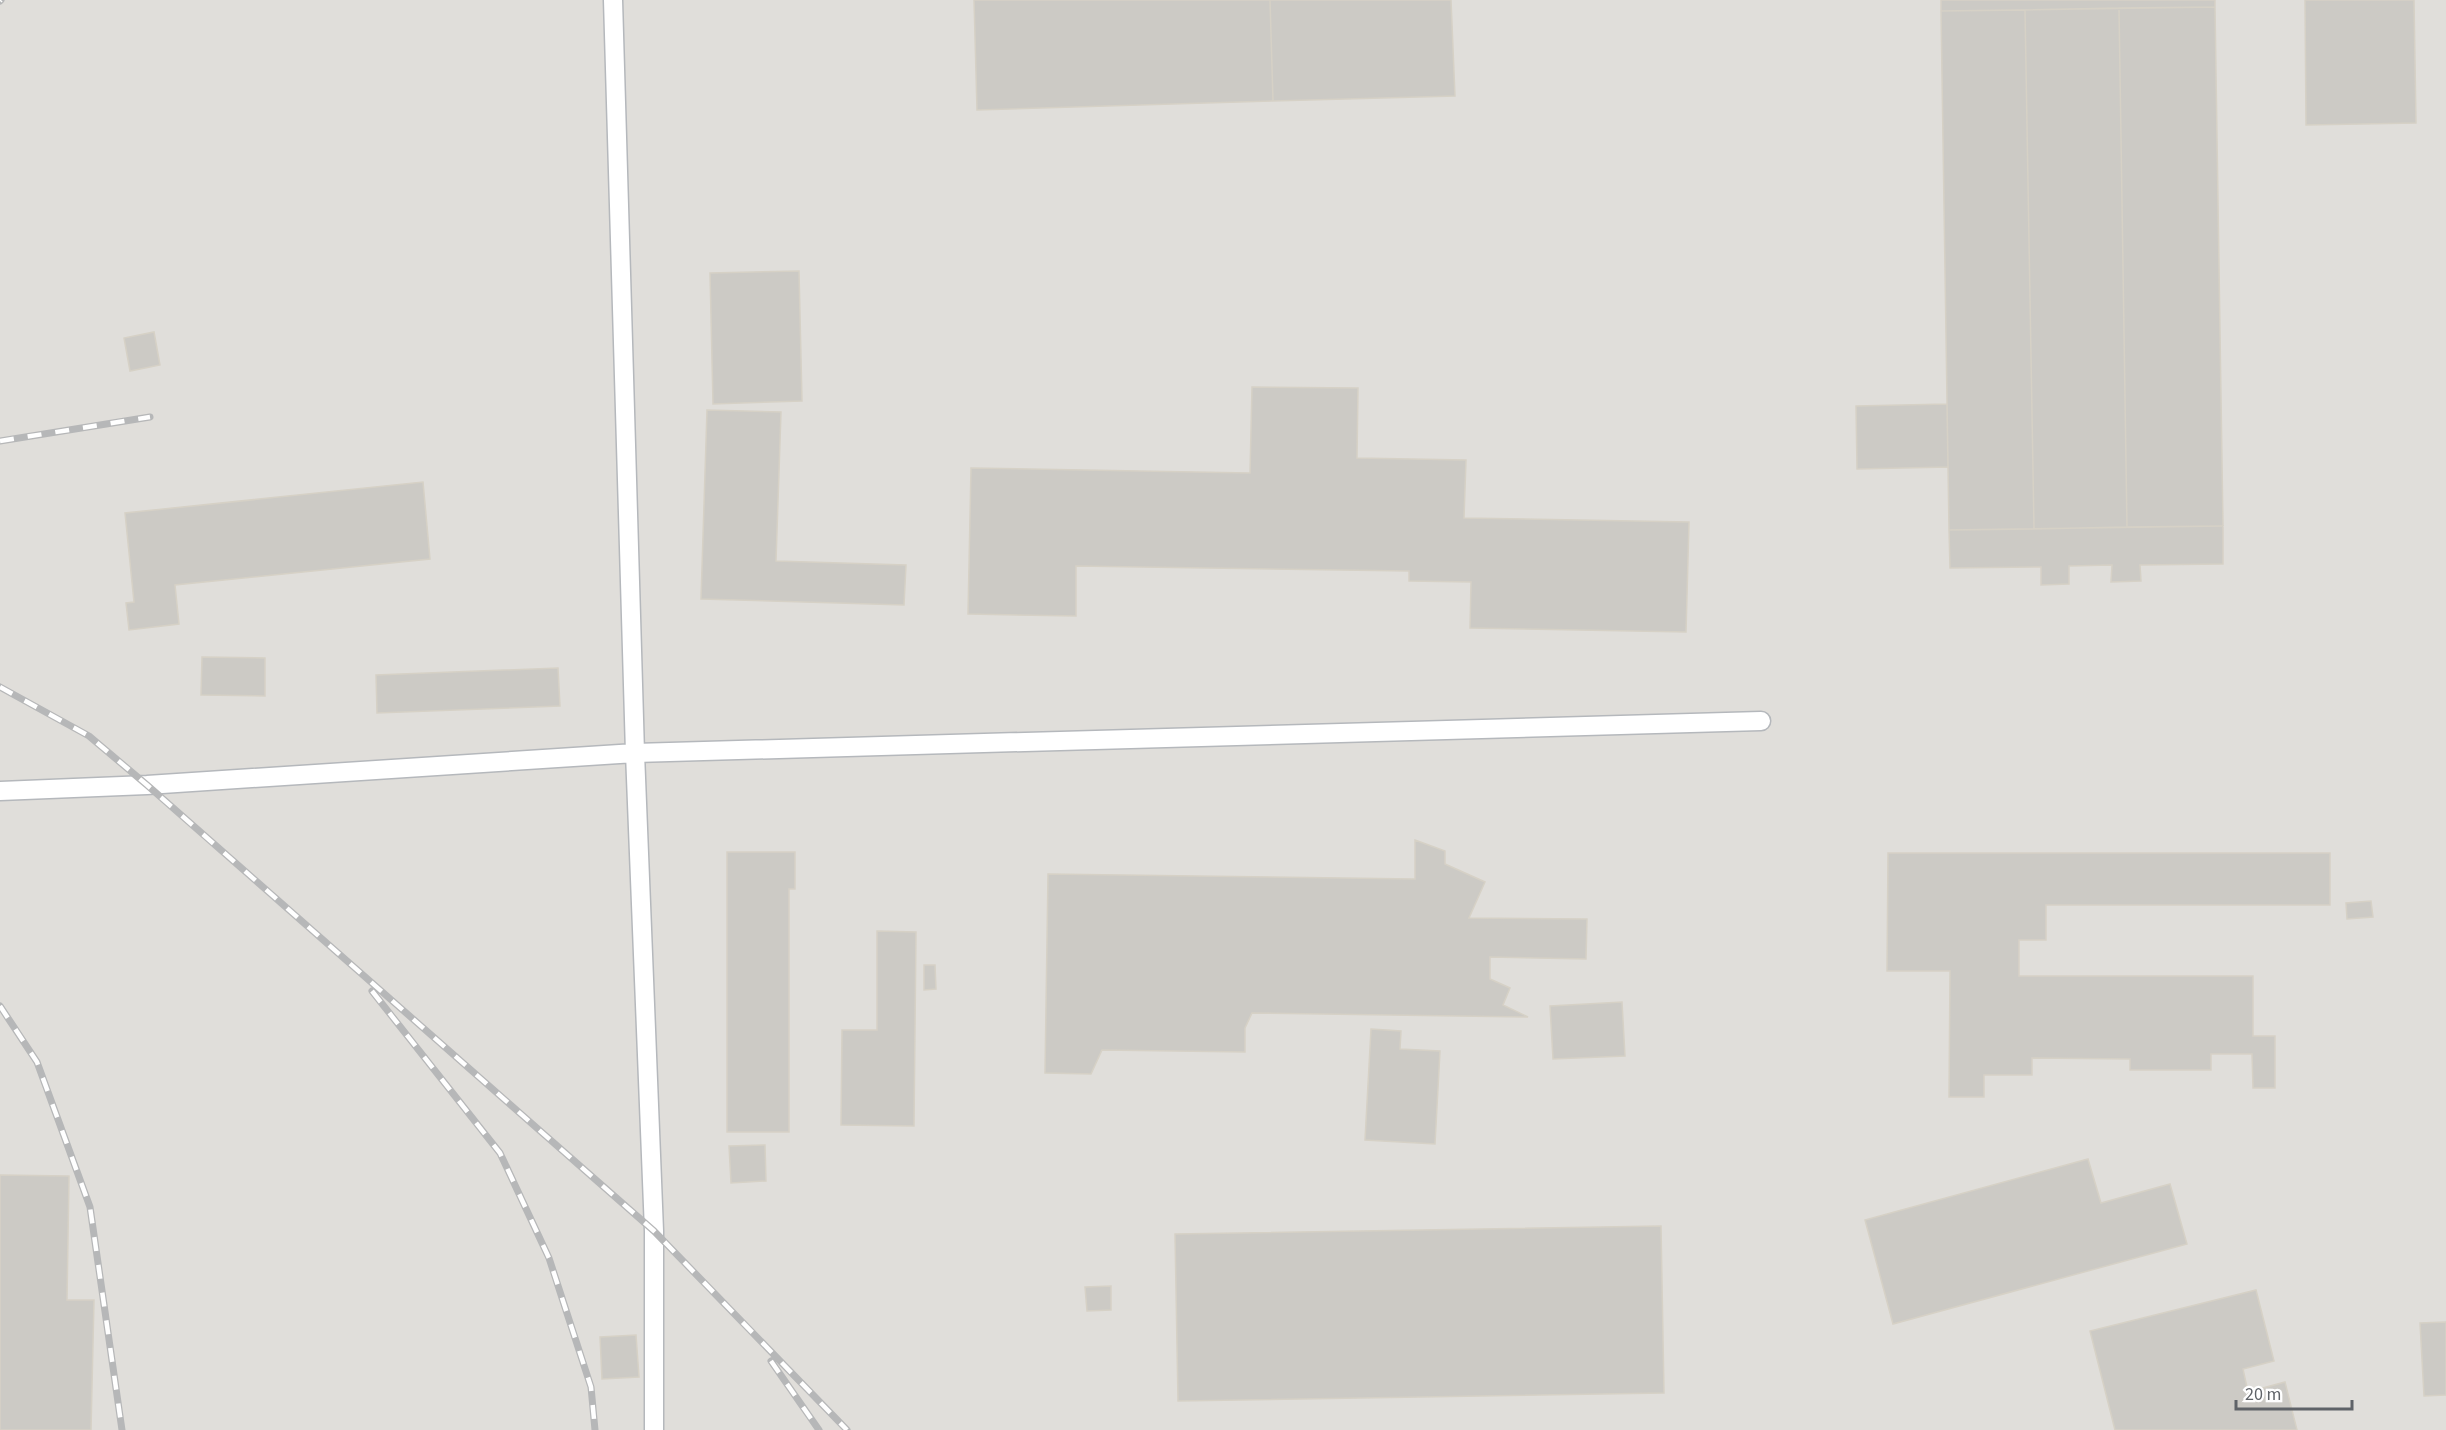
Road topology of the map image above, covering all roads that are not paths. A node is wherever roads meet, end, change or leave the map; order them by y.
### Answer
1 (613, 0) edge
2 (1761, 722) dead end
3 (635, 753) junction
4 (0, 791) edge
5 (654, 1430) edge

1 - 3 lane
2 - 3 lane
3 - 4 lane
3 - 5 lane

